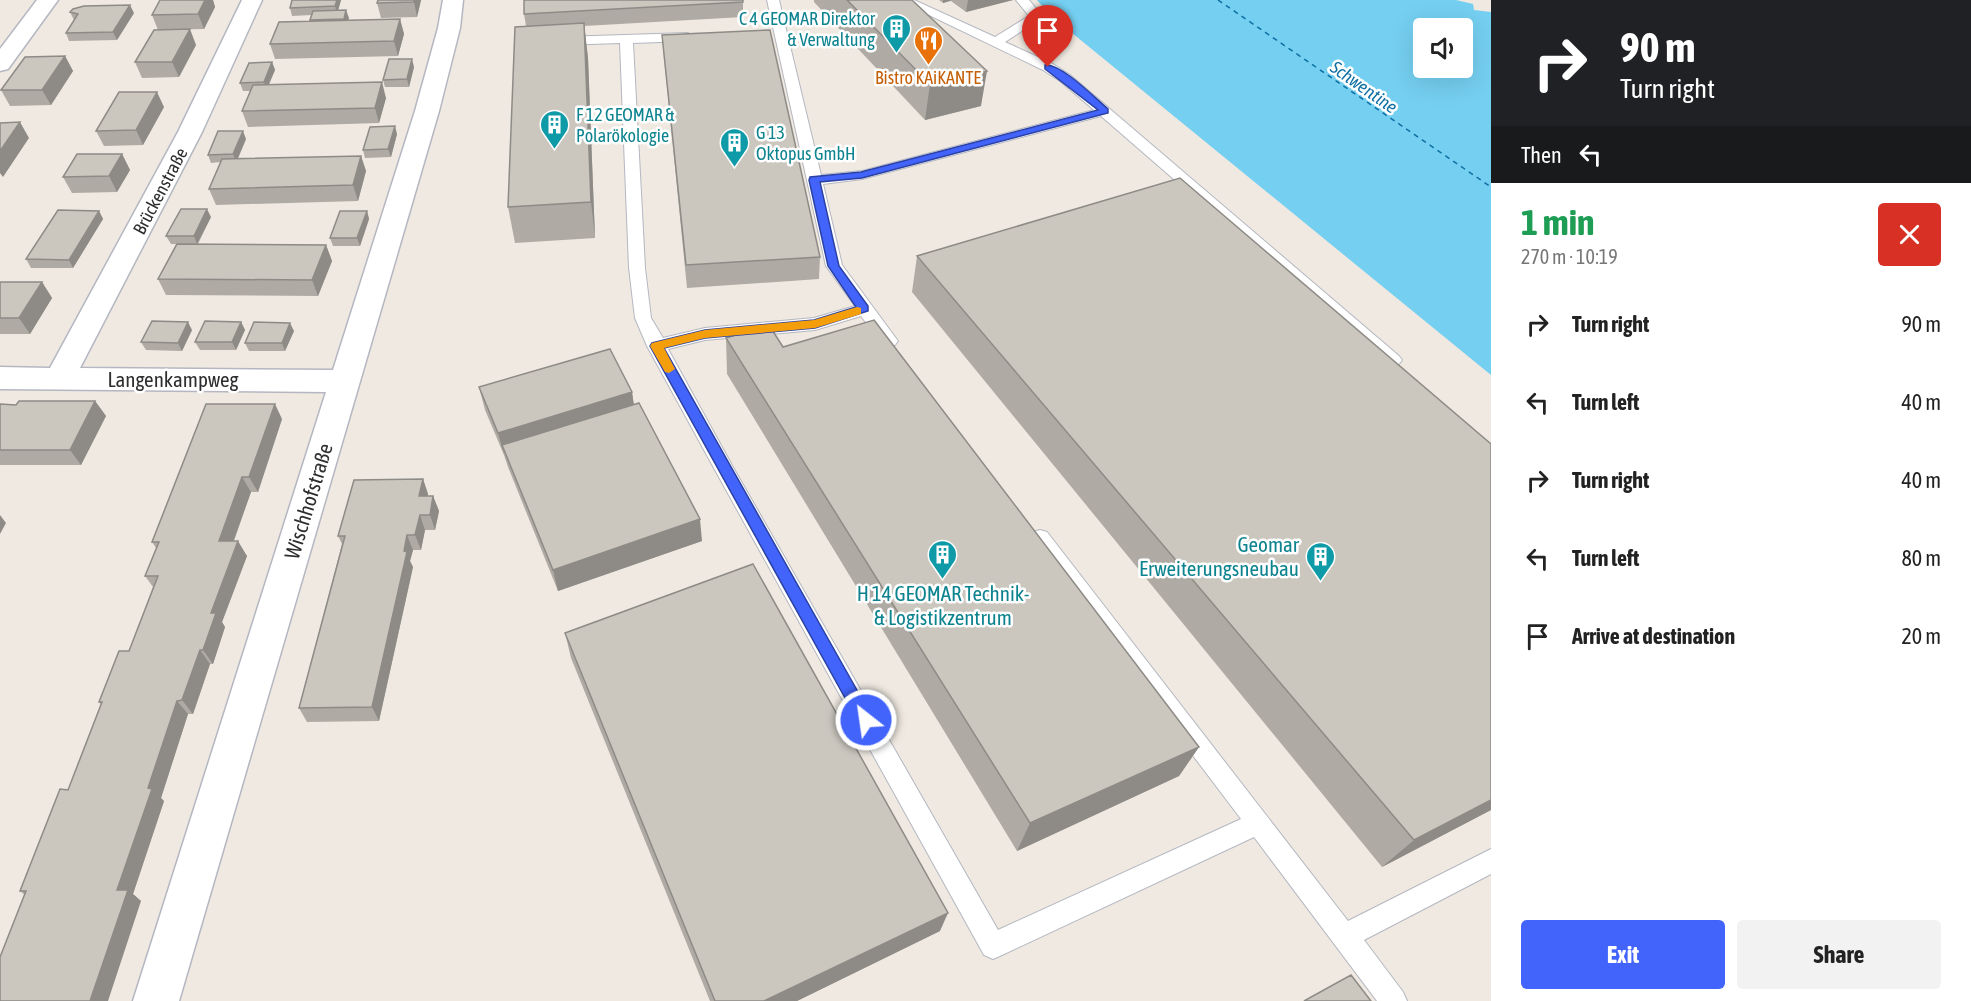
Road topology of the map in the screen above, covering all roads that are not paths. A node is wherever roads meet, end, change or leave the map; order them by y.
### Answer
1 (48, 0) edge
2 (252, 0) edge
3 (453, 0) edge
4 (773, 0) edge
5 (904, 0) edge
6 (1022, 0) edge
7 (704, 36) edge
8 (626, 39) junction
9 (550, 42) edge
10 (996, 42) junction
11 (0, 64) edge
12 (1105, 111) junction
13 (814, 180) junction
14 (864, 309) junction
15 (656, 346) junction
16 (900, 355) edge
17 (1401, 367) edge
18 (0, 378) edge
19 (60, 378) junction
20 (345, 381) junction
21 (1029, 524) edge
22 (1259, 822) junction
23 (1491, 861) edge
24 (1346, 936) junction
25 (156, 1001) edge
26 (1394, 1001) edge

1 - 11 street
2 - 19 street, Brückenstraße
3 - 20 street, Wischhofstraße
4 - 13 lane
5 - 10 lane
6 - 10 lane
7 - 8 lane
8 - 9 lane
8 - 15 lane
10 - 12 lane
12 - 13 lane
12 - 17 lane
13 - 14 lane
14 - 15 lane
14 - 16 lane
15 - 22 lane
18 - 19 street, Langenkampweg
19 - 20 street, Langenkampweg
20 - 25 street, Wischhofstraße
21 - 22 lane
22 - 24 lane
23 - 24 lane
24 - 26 lane

